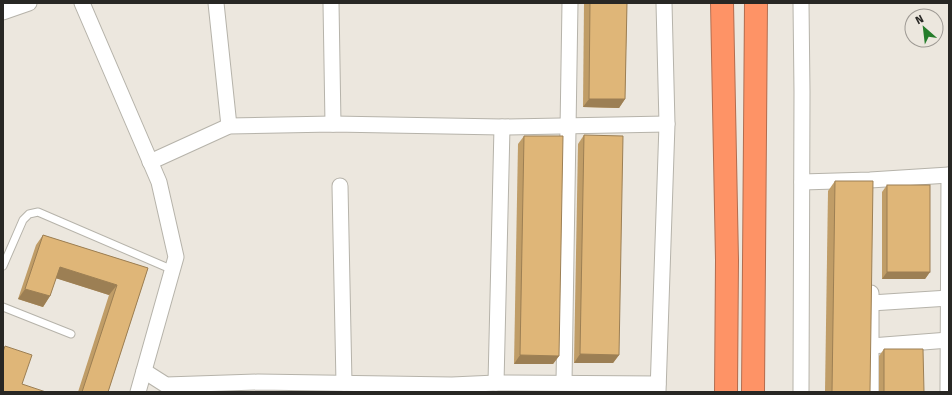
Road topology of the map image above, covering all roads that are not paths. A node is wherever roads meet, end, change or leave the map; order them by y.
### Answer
1 (29, 3) edge
2 (82, 3) edge
3 (216, 3) edge
4 (331, 3) edge
5 (570, 3) edge
6 (664, 3) edge
7 (722, 3) edge
8 (756, 3) edge
9 (801, 3) edge
10 (3, 12) edge
11 (333, 124) junction
12 (667, 124) junction
13 (229, 126) junction
14 (569, 126) junction
15 (502, 127) junction
16 (150, 162) junction
17 (949, 175) edge
18 (870, 180) junction
19 (802, 182) junction
20 (340, 186) dead end
21 (870, 195) edge
22 (3, 266) edge
23 (173, 270) junction
24 (871, 280) edge
25 (949, 298) edge
26 (871, 303) junction
27 (3, 307) edge
28 (71, 334) dead end
29 (949, 340) edge
30 (871, 346) junction
31 (144, 371) junction
32 (564, 382) junction
33 (496, 383) junction
34 (352, 386) edge
35 (258, 387) edge
36 (166, 388) edge
37 (658, 388) edge
38 (452, 389) edge
39 (138, 392) edge
40 (726, 392) edge
41 (752, 392) edge
42 (801, 392) edge
43 (871, 392) edge
44 (948, 392) edge

1 - 10 street
2 - 16 street
3 - 13 street
4 - 11 street
5 - 14 street
6 - 12 street
7 - 40 highway
8 - 41 highway
9 - 19 street
11 - 13 street
11 - 15 street
12 - 14 street
12 - 37 street
13 - 16 street
14 - 15 street
14 - 32 street
15 - 33 street
16 - 23 street
17 - 18 street
17 - 25 street
18 - 19 street
18 - 21 street
19 - 42 street
20 - 34 street
22 - 23 lane
23 - 31 street
24 - 26 street
25 - 26 street
25 - 29 street
26 - 30 street
27 - 28 lane
29 - 30 street
29 - 44 street
30 - 43 street
31 - 36 street
31 - 39 street
32 - 33 street
32 - 37 street
33 - 38 street
34 - 35 street
34 - 38 street
35 - 36 street

